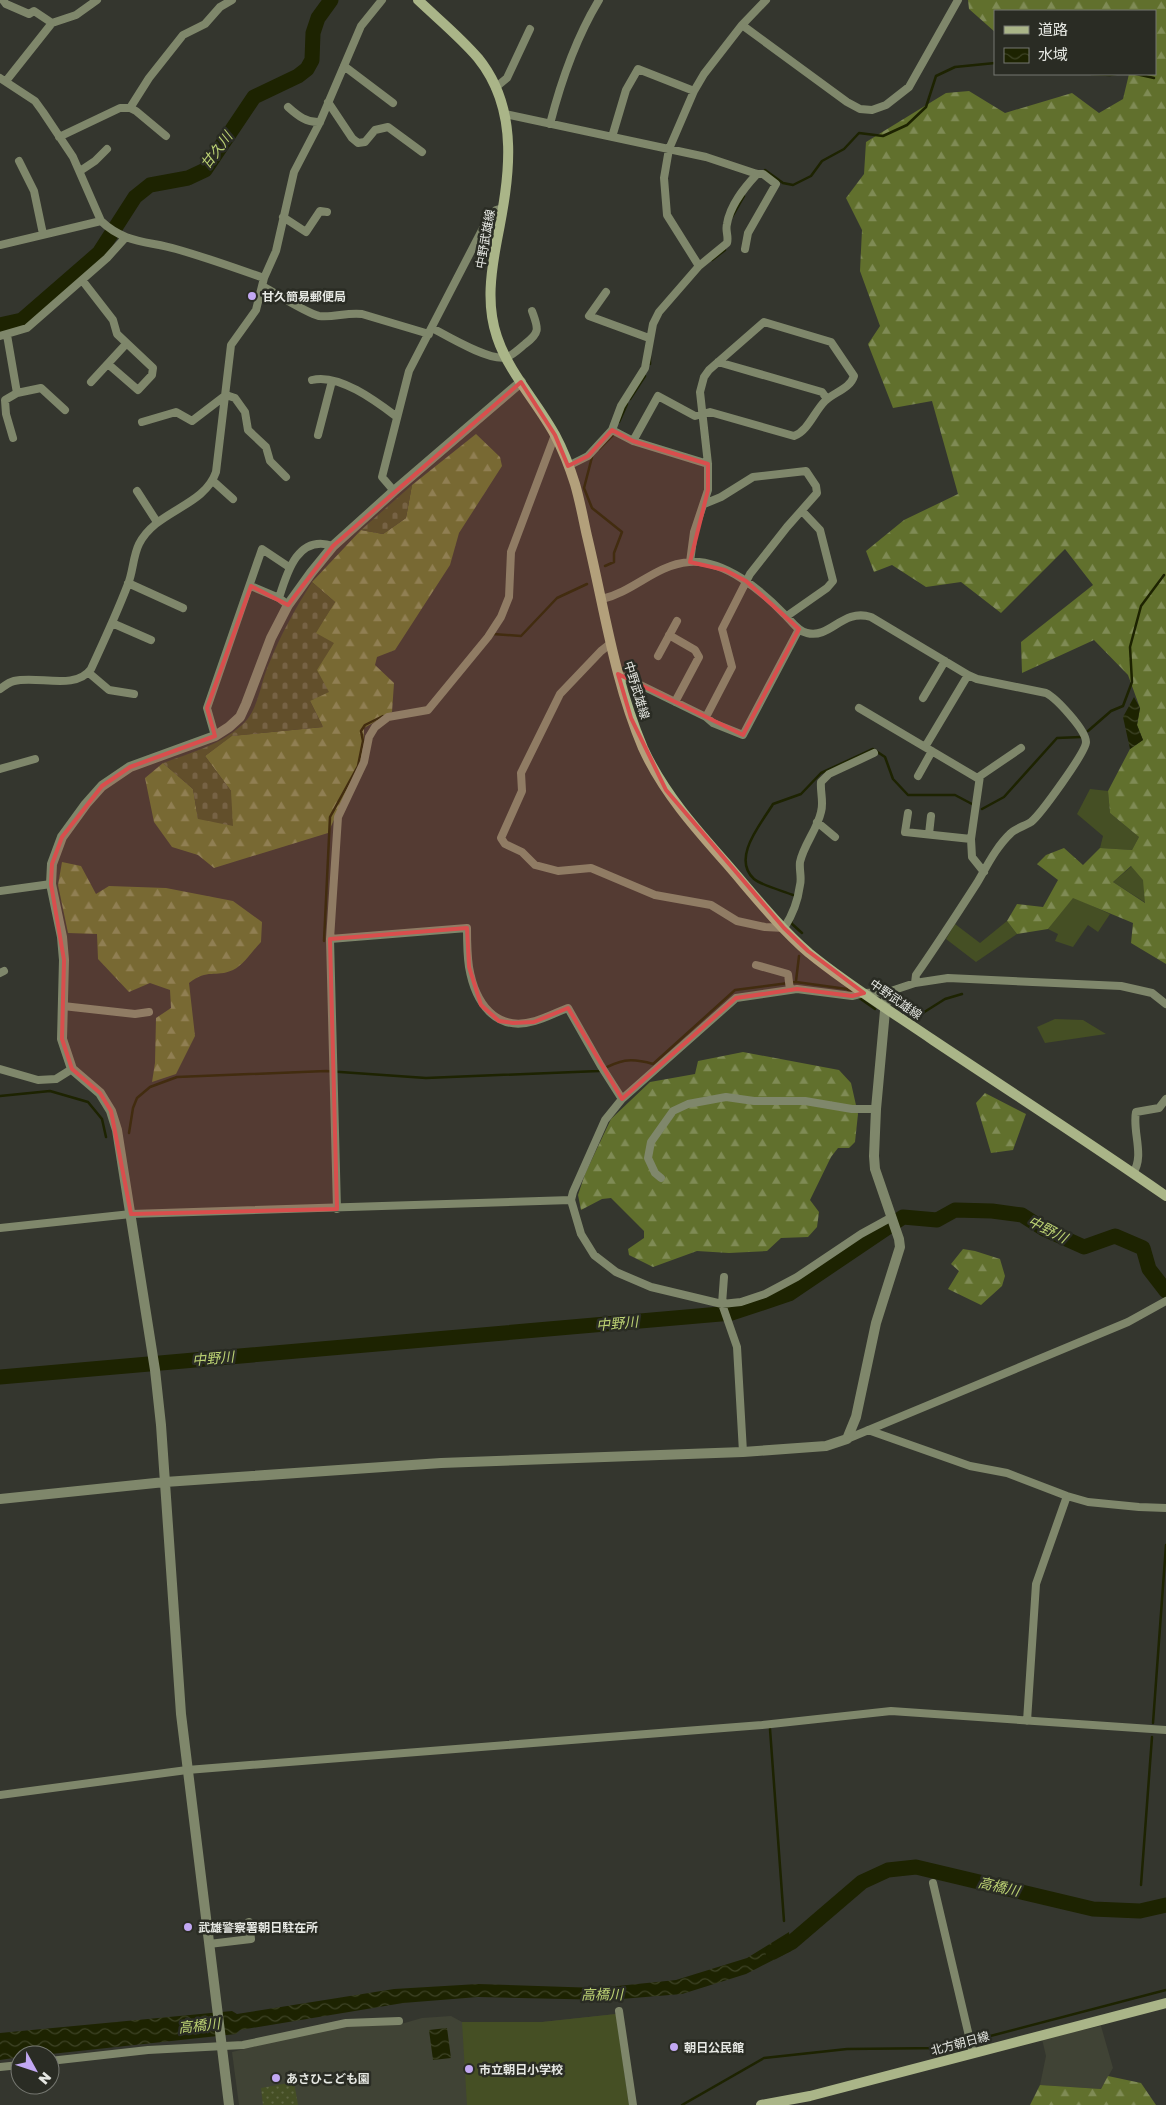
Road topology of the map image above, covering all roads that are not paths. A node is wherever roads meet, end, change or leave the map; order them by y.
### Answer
1 (3, 0) edge
2 (97, 0) edge
3 (232, 0) edge
4 (382, 0) edge
5 (418, 0) edge
6 (599, 0) edge
7 (766, 0) edge
8 (958, 0) edge
9 (52, 23) junction
10 (742, 25) junction
11 (530, 29) dead end
12 (344, 66) junction
13 (3, 80) edge
14 (495, 88) junction
15 (694, 91) junction
16 (328, 102) junction
17 (393, 103) dead end
18 (130, 108) junction
19 (288, 108) dead end
20 (505, 114) junction
21 (320, 122) junction
22 (550, 124) junction
23 (166, 136) dead end
24 (60, 137) junction
25 (612, 137) junction
26 (107, 148) dead end
27 (670, 149) junction
28 (422, 152) dead end
29 (18, 161) dead end
30 (80, 171) junction
31 (757, 174) junction
32 (503, 208) junction
33 (327, 212) dead end
34 (283, 217) junction
35 (101, 221) junction
36 (43, 234) junction
37 (122, 237) junction
38 (0, 245) edge
39 (744, 249) dead end
40 (699, 266) junction
41 (264, 278) junction
42 (82, 280) junction
43 (264, 287) junction
44 (606, 292) dead end
45 (532, 311) dead end
46 (431, 331) junction
47 (4, 336) edge
48 (649, 338) junction
49 (126, 344) junction
50 (506, 358) junction
51 (718, 362) junction
52 (108, 364) junction
53 (312, 380) dead end
54 (332, 381) junction
55 (92, 382) dead end
56 (521, 382) junction
57 (17, 394) junction
58 (226, 395) junction
59 (827, 399) junction
60 (65, 410) dead end
61 (703, 414) junction
62 (3, 415) edge
63 (397, 417) junction
64 (142, 422) dead end
65 (612, 430) junction
66 (318, 435) dead end
67 (555, 435) junction
68 (13, 438) dead end
69 (633, 441) junction
70 (708, 464) junction
71 (568, 466) junction
72 (286, 477) dead end
73 (213, 481) junction
74 (137, 491) dead end
75 (394, 491) junction
76 (233, 499) dead end
77 (704, 504) junction
78 (802, 511) junction
79 (158, 522) junction
80 (333, 546) junction
81 (690, 562) junction
82 (289, 567) junction
83 (746, 581) junction
84 (128, 583) junction
85 (251, 586) junction
86 (279, 598) junction
87 (602, 599) junction
88 (288, 605) junction
89 (183, 608) dead end
90 (787, 616) junction
91 (677, 621) dead end
92 (112, 622) junction
93 (799, 629) junction
94 (669, 635) junction
95 (151, 640) dead end
96 (610, 644) junction
97 (658, 656) dead end
98 (944, 661) junction
99 (88, 673) junction
100 (618, 674) junction
101 (968, 675) junction
102 (0, 689) edge
103 (134, 694) dead end
104 (923, 698) dead end
105 (675, 702) junction
106 (859, 708) dead end
107 (706, 717) junction
108 (215, 736) junction
109 (1021, 748) dead end
110 (928, 749) junction
111 (874, 753) dead end
112 (35, 758) dead end
113 (0, 768) edge
114 (918, 776) dead end
115 (979, 779) junction
116 (908, 813) dead end
117 (931, 816) dead end
118 (817, 822) junction
119 (928, 834) junction
120 (835, 837) dead end
121 (971, 839) junction
122 (984, 872) junction
123 (51, 884) junction
124 (0, 891) edge
125 (784, 928) junction
126 (330, 938) junction
127 (756, 965) dead end
128 (915, 983) junction
129 (790, 990) junction
130 (864, 992) junction
131 (888, 992) junction
132 (1166, 1004) edge
133 (63, 1006) junction
134 (885, 1008) junction
135 (149, 1012) dead end
136 (0, 1069) edge
137 (72, 1069) junction
138 (622, 1099) junction
139 (1166, 1099) edge
140 (876, 1109) junction
141 (1133, 1173) junction
142 (661, 1178) dead end
143 (1166, 1196) edge
144 (572, 1200) junction
145 (337, 1209) junction
146 (131, 1214) junction
147 (892, 1217) junction
148 (0, 1228) edge
149 (724, 1277) dead end
150 (1166, 1300) edge
151 (722, 1304) junction
152 (868, 1430) junction
153 (847, 1439) junction
154 (743, 1452) junction
155 (165, 1482) junction
156 (1067, 1496) junction
157 (0, 1499) edge
158 (1166, 1508) edge
159 (1027, 1721) junction
160 (1166, 1730) edge
161 (187, 1770) junction
162 (0, 1795) edge
163 (934, 1883) dead end
164 (249, 1922) dead end
165 (209, 1944) junction
166 (1166, 2003) edge
167 (619, 2011) dead end
168 (399, 2021) dead end
169 (222, 2043) junction
170 (973, 2053) junction
171 (60, 2060) edge
172 (229, 2105) edge
173 (633, 2105) edge
174 (761, 2105) edge

1 - 9 street
2 - 9 street
3 - 18 street
4 - 12 street
5 - 14 main road, 中野武雄線
6 - 22 street
7 - 10 street
8 - 10 street
9 - 13 street
10 - 15 street
11 - 14 street
12 - 16 street
12 - 17 street
13 - 24 street
14 - 20 main road, 中野武雄線
15 - 25 street
15 - 27 street
16 - 21 street
16 - 28 street
18 - 23 street
18 - 24 street
19 - 21 street
20 - 22 street
20 - 32 main road, 中野武雄線
21 - 34 street
22 - 25 street
24 - 30 street
25 - 27 street
26 - 30 street
27 - 31 street
27 - 40 street
29 - 36 street
30 - 35 street
31 - 39 street
31 - 40 street
32 - 46 street
32 - 50 main road, 中野武雄線
33 - 34 street
34 - 41 street
35 - 36 street
35 - 37 street
36 - 38 street
37 - 41 street
37 - 42 street
40 - 48 street
41 - 43 street
42 - 47 street
42 - 49 street
43 - 46 street
43 - 58 street
44 - 48 street
45 - 50 street
46 - 50 street
46 - 63 street
47 - 57 street
48 - 65 street
49 - 52 street
49 - 52 street
50 - 56 main road, 中野武雄線
51 - 59 street
51 - 59 street
51 - 61 street
52 - 55 street
53 - 54 street
54 - 63 street
54 - 66 street
56 - 67 main road, 中野武雄線
56 - 75 street
57 - 60 street
57 - 62 street
58 - 64 street
58 - 72 street
58 - 73 street
59 - 61 street
61 - 69 street
61 - 70 street
62 - 68 street
63 - 75 street
65 - 69 street
65 - 71 street
67 - 71 main road, 中野武雄線
67 - 126 street
69 - 70 street
70 - 77 street
71 - 87 main road, 中野武雄線
73 - 76 street
73 - 79 street
74 - 79 street
75 - 80 street
77 - 78 street
77 - 81 street
78 - 83 street
78 - 90 street
79 - 84 street
80 - 82 street
80 - 88 street
81 - 83 street
81 - 87 street
82 - 85 street
82 - 86 street
83 - 90 street
83 - 107 street
84 - 89 street
84 - 92 street
85 - 86 street
85 - 108 street
86 - 88 street
87 - 96 main road, 中野武雄線
88 - 108 street
90 - 93 street
91 - 94 street
92 - 95 street
92 - 99 street
93 - 98 street
93 - 107 street
94 - 97 street
94 - 105 street
96 - 100 main road, 中野武雄線
96 - 125 street
98 - 101 street
98 - 104 street
99 - 102 street
99 - 103 street
100 - 105 street
100 - 125 main road, 中野武雄線
101 - 110 street
101 - 122 street
105 - 107 street
106 - 110 street
108 - 123 street
109 - 115 street
110 - 114 street
110 - 115 street
111 - 118 street
112 - 113 street
115 - 121 street
116 - 119 street
117 - 119 street
118 - 120 street
118 - 125 street
119 - 121 street
121 - 122 street
122 - 128 street
123 - 124 street
123 - 133 street
125 - 130 main road, 中野武雄線
126 - 138 street
126 - 145 street
127 - 129 street
128 - 131 street
128 - 132 street
129 - 130 street
129 - 138 street
130 - 131 street
130 - 134 main road, 中野武雄線
131 - 134 street
133 - 135 street
133 - 137 street
134 - 140 street
134 - 141 main road, 中野武雄線
136 - 137 street
137 - 146 street
138 - 144 street
139 - 141 street
140 - 142 street
140 - 147 street
141 - 143 main road, 中野武雄線
144 - 145 street
144 - 151 street
145 - 146 street
146 - 148 street
146 - 155 street
147 - 151 street
147 - 153 street
149 - 151 street
150 - 152 street
151 - 154 street
152 - 153 street
152 - 156 street
153 - 154 street
154 - 155 street
155 - 157 street
155 - 161 street
156 - 158 street
156 - 159 street
159 - 160 street
159 - 161 street
161 - 162 street
161 - 165 street
163 - 170 street
164 - 165 street
165 - 169 street
166 - 170 main road, 北方朝日線
167 - 173 street
168 - 169 street
169 - 171 street
169 - 172 street
170 - 174 main road, 北方朝日線

